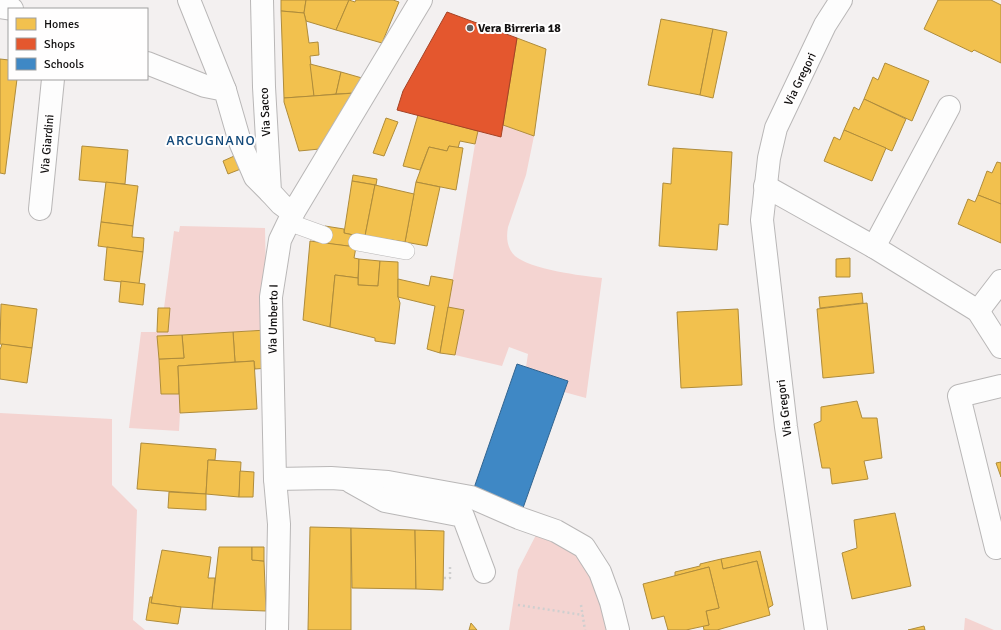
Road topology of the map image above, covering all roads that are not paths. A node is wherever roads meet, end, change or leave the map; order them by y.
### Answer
1 (189, 0) edge
2 (262, 0) edge
3 (421, 0) edge
4 (841, 0) edge
5 (148, 64) edge
6 (53, 80) edge
7 (225, 90) junction
8 (949, 107) dead end
9 (765, 186) junction
10 (270, 192) junction
11 (40, 209) dead end
12 (290, 218) junction
13 (324, 235) dead end
14 (357, 242) dead end
15 (874, 246) junction
16 (406, 251) dead end
17 (1001, 281) edge
18 (978, 311) junction
19 (1001, 347) edge
20 (1001, 386) edge
21 (275, 479) junction
22 (344, 479) junction
23 (996, 548) dead end
24 (484, 572) dead end
25 (277, 630) edge
26 (618, 630) edge
27 (816, 630) edge

1 - 7 street
2 - 10 street, Via Sacco
3 - 12 street, Via Umberto I
4 - 9 street, Via Gregori
5 - 7 street
6 - 11 street, Via Giardini
7 - 10 street
8 - 15 street
9 - 15 street
9 - 27 street, Via Gregori
10 - 12 street
12 - 13 lane
12 - 21 street, Via Umberto I
14 - 16 lane
15 - 18 street
17 - 18 street
18 - 19 street
20 - 23 street
21 - 22 street
21 - 25 street, Via Umberto I
22 - 24 street
22 - 26 street

